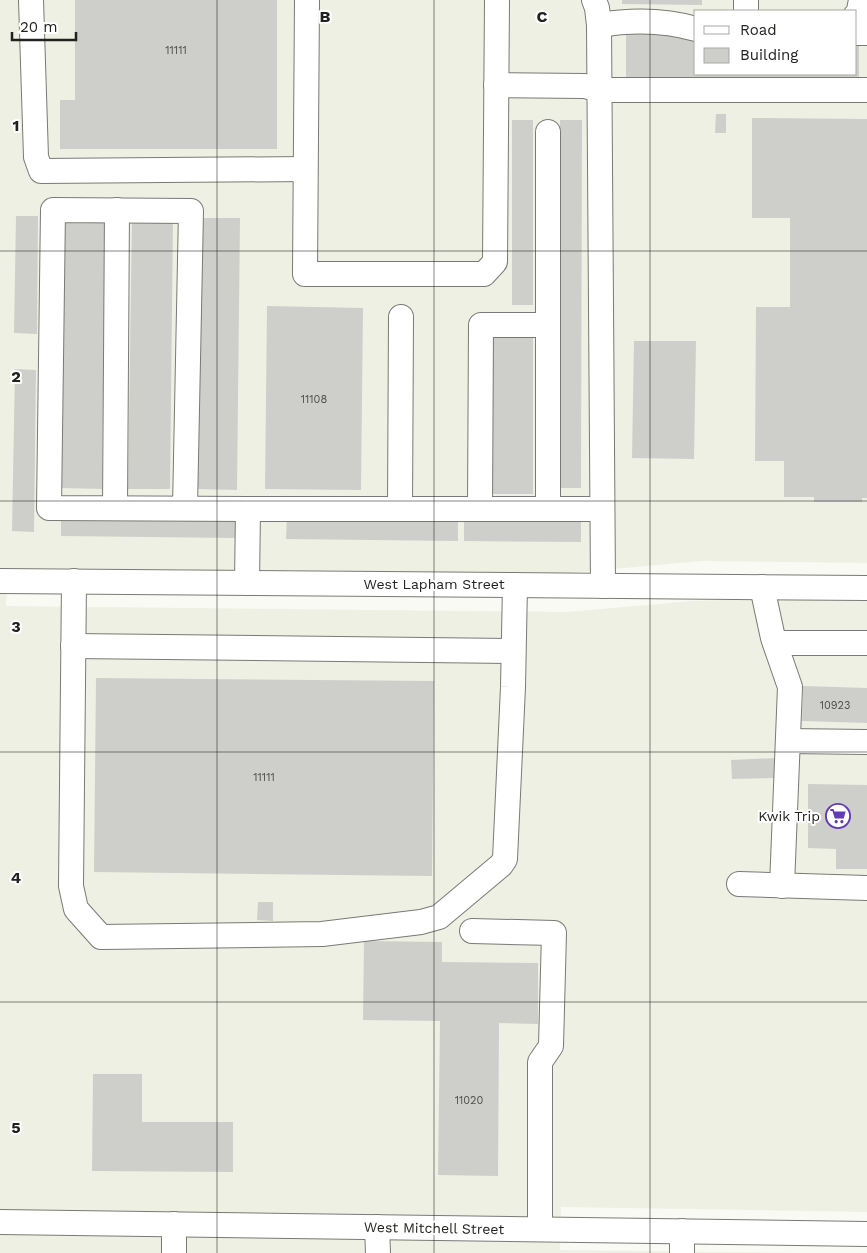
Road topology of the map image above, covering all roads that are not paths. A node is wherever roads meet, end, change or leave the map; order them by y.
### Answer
1 (31, 0) edge
2 (307, 0) edge
3 (497, 0) edge
4 (594, 0) edge
5 (861, 0) edge
6 (857, 15) edge
7 (598, 25) junction
8 (694, 28) edge
9 (496, 85) junction
10 (599, 90) junction
11 (867, 90) edge
12 (548, 132) dead end
13 (305, 169) junction
14 (117, 210) junction
15 (401, 317) dead end
16 (548, 325) junction
17 (115, 508) junction
18 (185, 508) junction
19 (480, 508) junction
20 (548, 508) junction
21 (248, 509) junction
22 (400, 509) junction
23 (602, 509) junction
24 (0, 581) edge
25 (74, 581) junction
26 (247, 583) junction
27 (514, 585) junction
28 (603, 586) junction
29 (762, 587) junction
30 (867, 588) edge
31 (775, 643) junction
32 (867, 643) edge
33 (73, 646) junction
34 (514, 651) junction
35 (788, 741) junction
36 (867, 742) edge
37 (739, 884) dead end
38 (782, 886) junction
39 (867, 888) edge
40 (472, 931) dead end
41 (0, 1222) edge
42 (174, 1224) junction
43 (378, 1227) junction
44 (540, 1229) junction
45 (867, 1234) edge
46 (682, 1242) edge
47 (174, 1253) edge
48 (378, 1253) edge

1 - 13 street
2 - 13 street
3 - 9 street
4 - 7 street
5 - 6 street
7 - 8 street
7 - 10 street
9 - 10 street
9 - 13 street
10 - 11 street
10 - 23 street
12 - 16 street
14 - 17 street
14 - 17 street
14 - 18 street
15 - 22 street
16 - 19 street
16 - 20 street
17 - 18 street
18 - 21 street
19 - 20 street
19 - 22 street
20 - 23 street
21 - 22 street
21 - 26 street
23 - 28 street
24 - 25 street, West Lapham Street
25 - 26 street, West Lapham Street
25 - 33 street
26 - 27 street, West Lapham Street
27 - 28 street, West Lapham Street
27 - 34 street
28 - 29 street, West Lapham Street
29 - 30 street, West Lapham Street
29 - 31 street
31 - 32 street
31 - 35 street
33 - 34 street
33 - 34 street
35 - 36 street
35 - 38 street
37 - 38 street
38 - 39 street
40 - 44 street
41 - 42 street, West Mitchell Street
42 - 43 street, West Mitchell Street
42 - 47 street
43 - 44 street, West Mitchell Street
43 - 48 street
44 - 46 street, West Mitchell Street
45 - 46 street, West Mitchell Street

